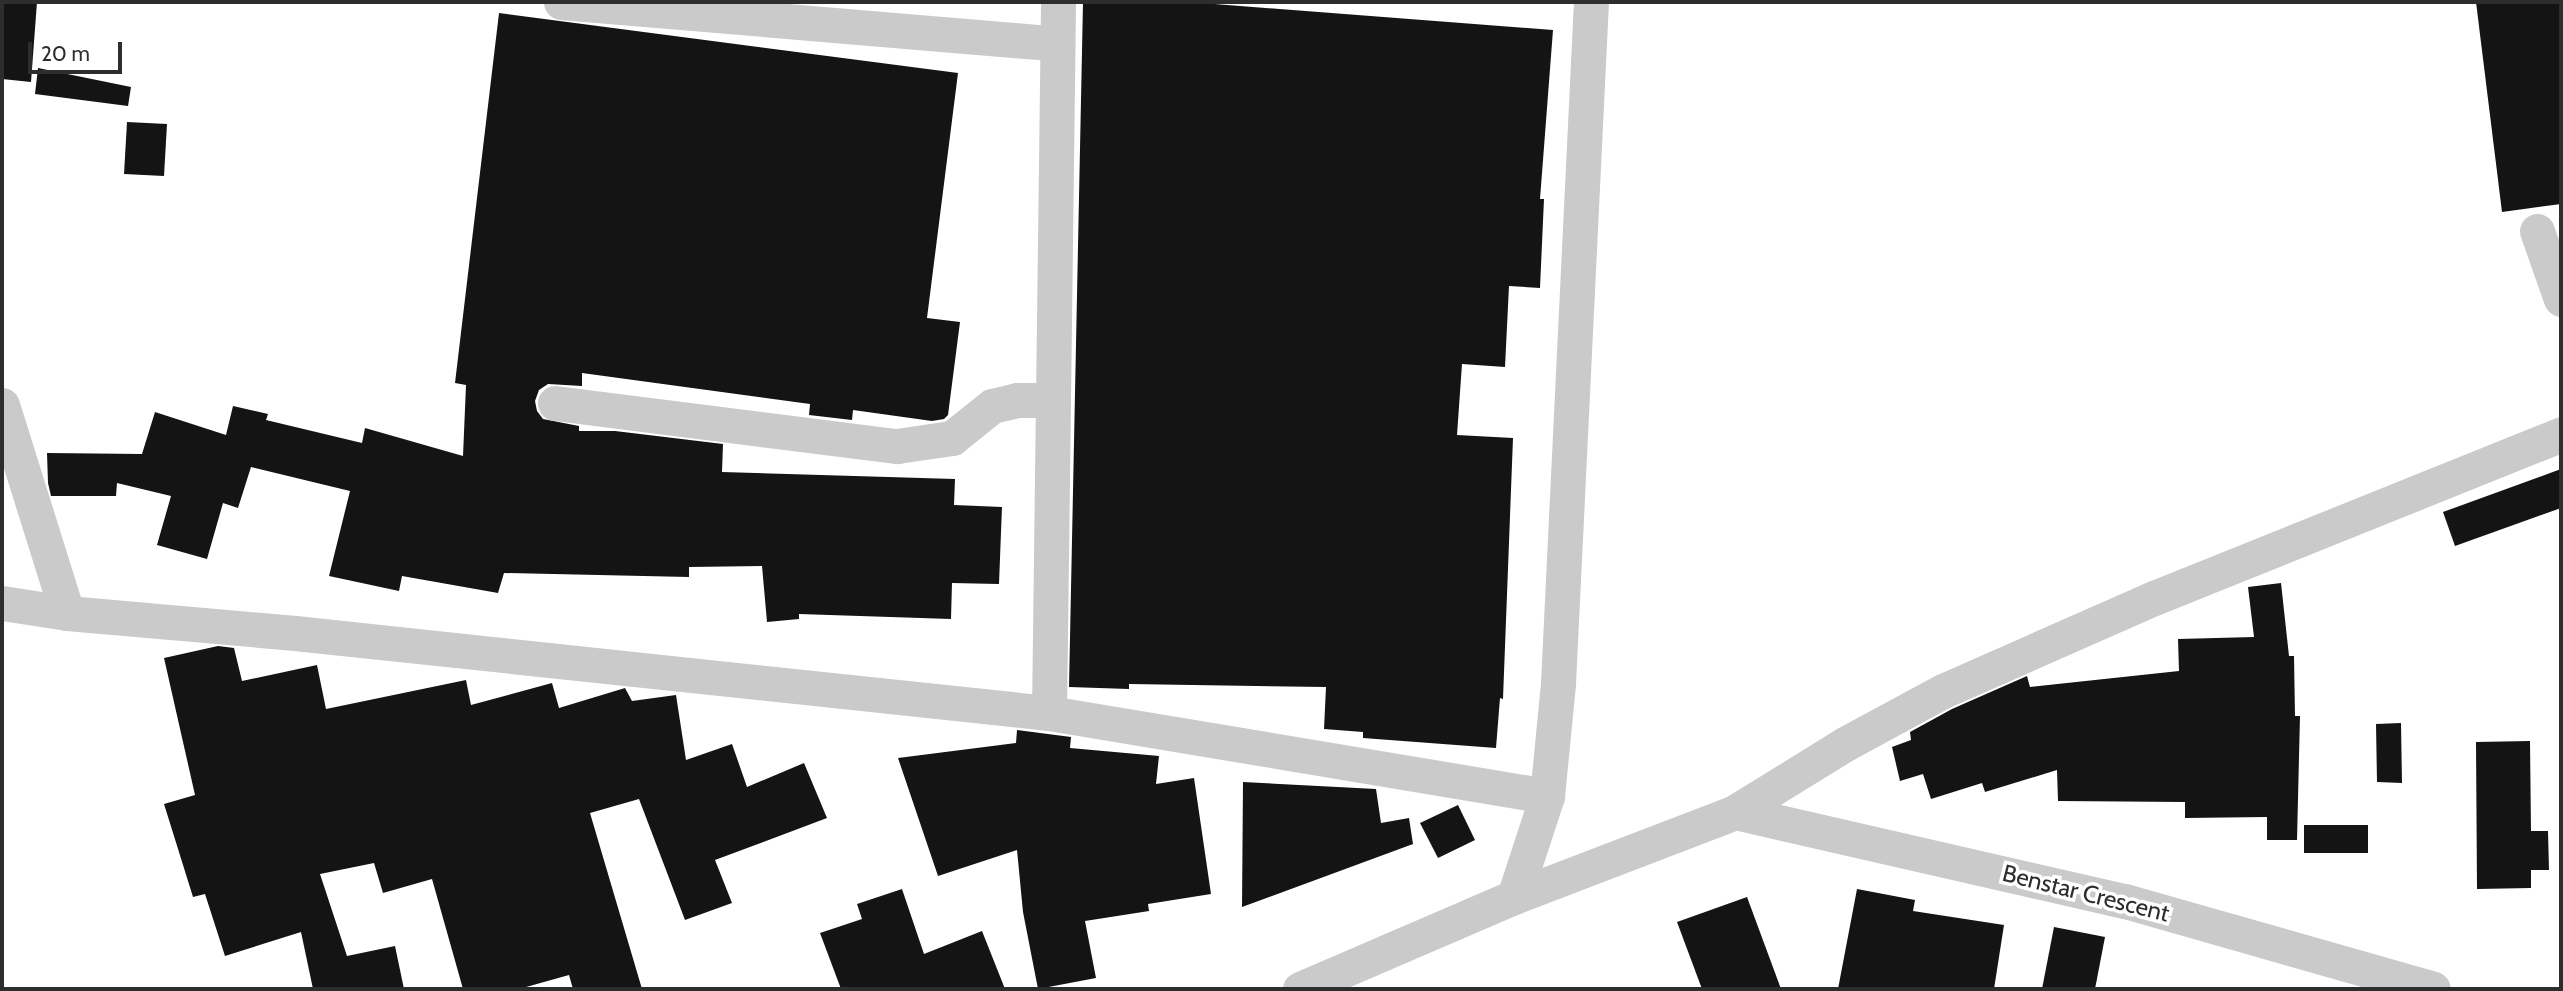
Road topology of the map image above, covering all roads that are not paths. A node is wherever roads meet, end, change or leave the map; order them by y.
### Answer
1 (561, 2) edge
2 (1058, 2) edge
3 (1591, 2) edge
4 (1057, 44) junction
5 (2537, 231) dead end
6 (2561, 299) edge
7 (1053, 400) junction
8 (555, 403) dead end
9 (2, 405) edge
10 (2561, 434) edge
11 (2, 603) edge
12 (67, 613) junction
13 (1049, 713) junction
14 (1547, 796) junction
15 (1735, 812) junction
16 (1514, 897) junction
17 (1300, 989) edge
18 (2433, 989) edge

1 - 4 street
2 - 4 street
3 - 14 street
4 - 7 street
5 - 6 street
7 - 8 street
7 - 13 street
9 - 12 street
10 - 15 street
11 - 12 street
12 - 13 street
13 - 14 street
14 - 16 street
15 - 16 street
15 - 18 street, Benstar Crescent
16 - 17 street

